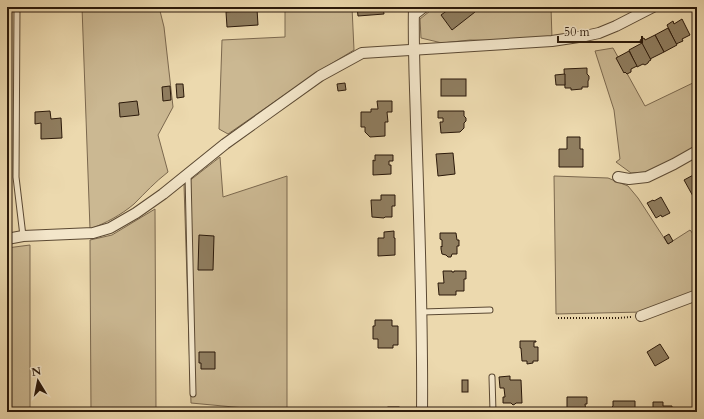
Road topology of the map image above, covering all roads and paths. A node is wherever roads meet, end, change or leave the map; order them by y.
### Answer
1 (17, 7) edge
2 (414, 7) edge
3 (428, 7) edge
4 (653, 7) edge
5 (414, 18) junction
6 (414, 49) junction
7 (697, 151) edge
8 (188, 174) junction
9 (618, 177) dead end
10 (23, 236) junction
11 (7, 239) edge
12 (697, 295) edge
13 (490, 310) dead end
14 (422, 312) junction
15 (641, 316) joint
16 (558, 318) dead end
17 (492, 377) dead end
18 (193, 394) dead end
19 (422, 412) edge
20 (492, 412) edge

1 - 10 lane
2 - 5 street
3 - 5 lane
4 - 6 street
5 - 6 street
6 - 8 street
6 - 14 street
7 - 9 street
8 - 10 street
8 - 18 lane
10 - 11 street
12 - 15 street
13 - 14 lane
14 - 19 street
15 - 16 path
17 - 20 lane

